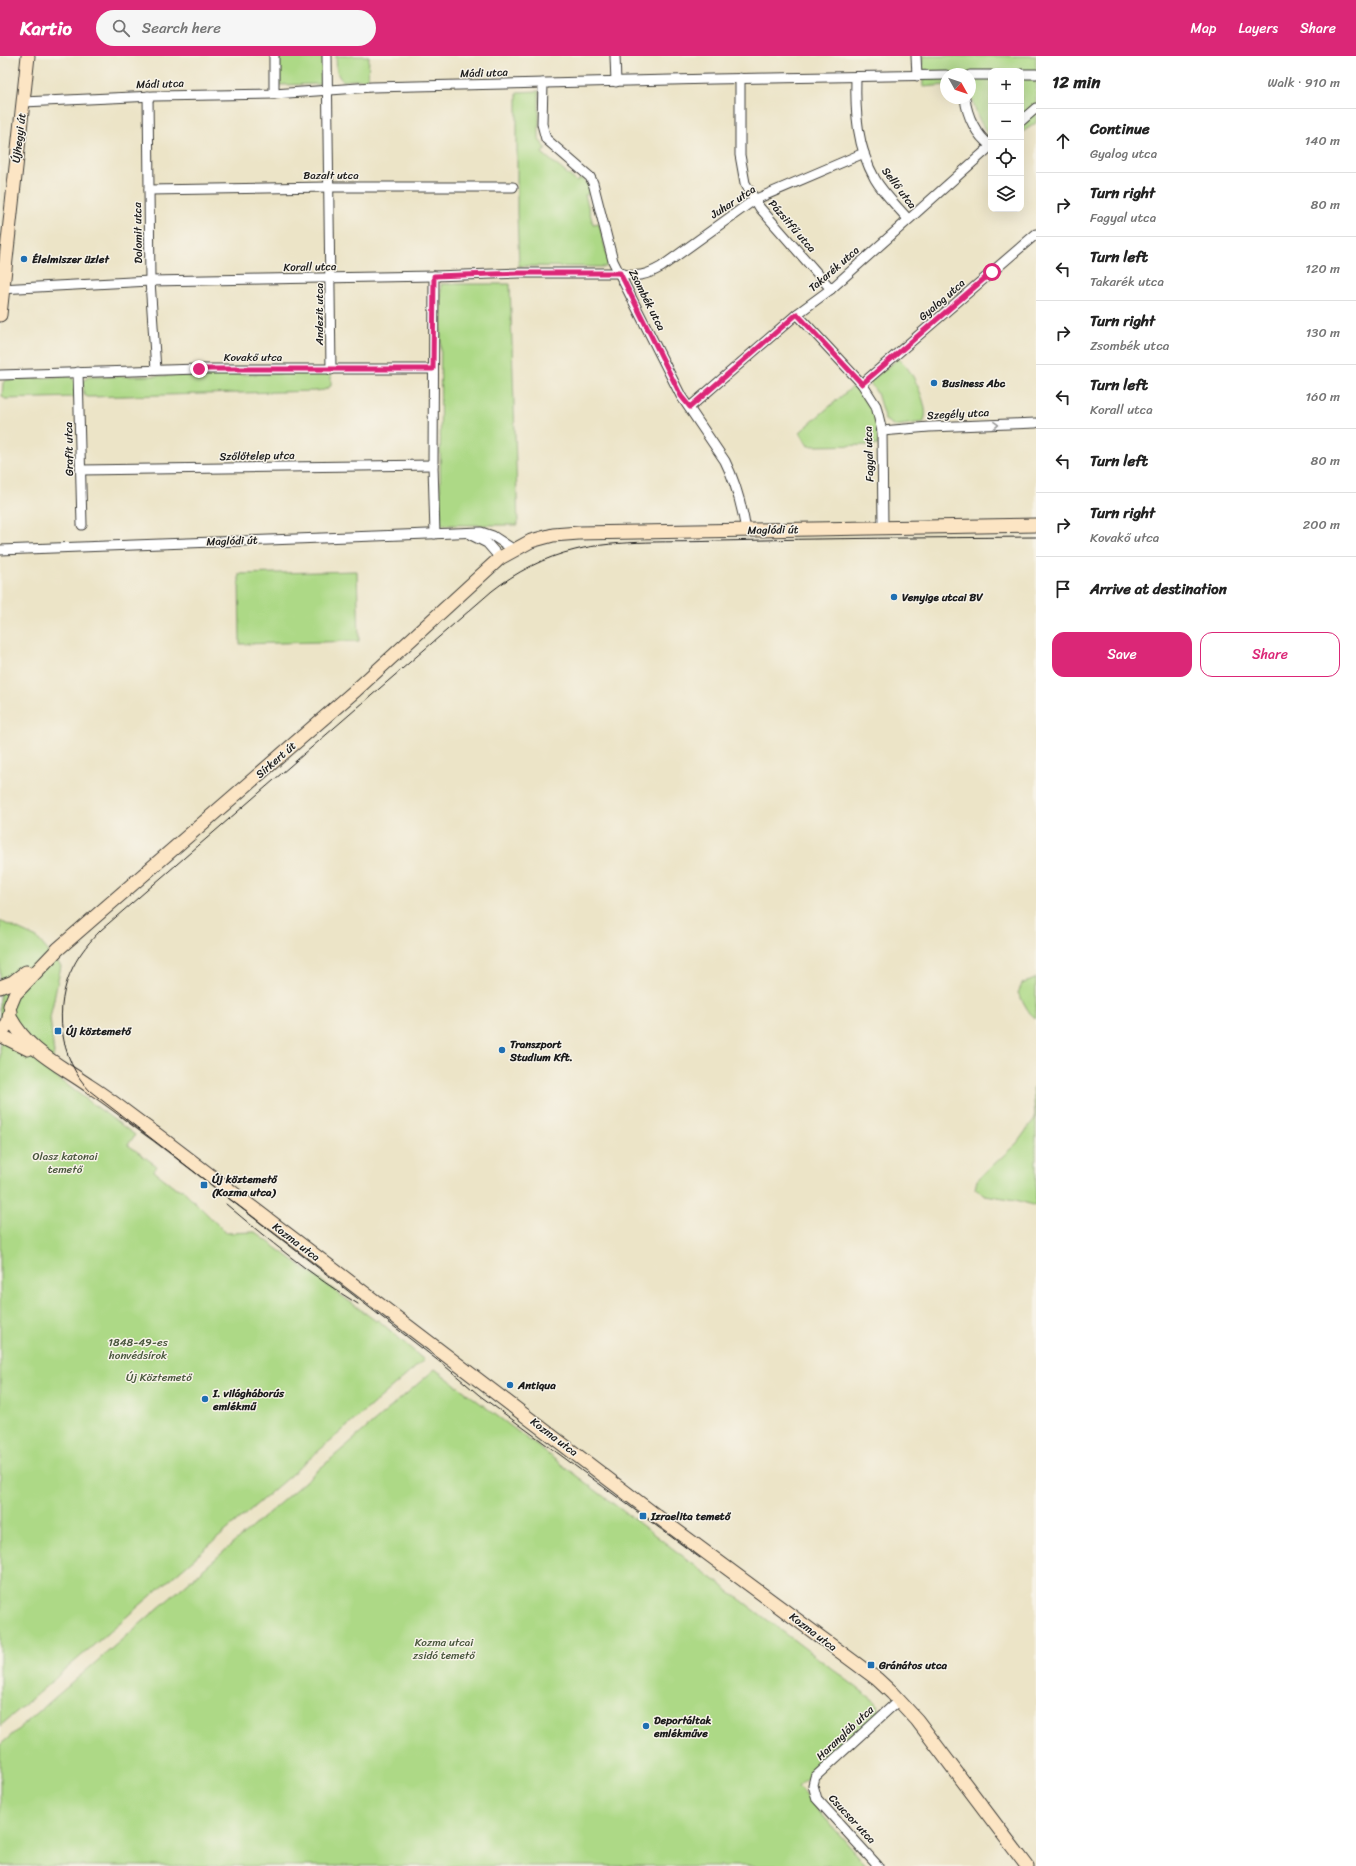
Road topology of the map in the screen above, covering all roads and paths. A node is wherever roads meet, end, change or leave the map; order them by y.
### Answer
1 (28, 56) edge
2 (274, 56) edge
3 (327, 56) edge
4 (615, 56) edge
5 (916, 56) edge
6 (1024, 74) edge
7 (1036, 74) edge
8 (940, 75) edge
9 (976, 75) edge
10 (988, 75) edge
11 (917, 76) junction
12 (856, 77) junction
13 (740, 78) junction
14 (616, 82) junction
15 (543, 83) junction
16 (327, 90) junction
17 (274, 94) junction
18 (148, 96) junction
19 (23, 102) junction
20 (966, 104) edge
21 (1036, 108) edge
22 (1024, 118) edge
23 (988, 143) edge
24 (988, 149) edge
25 (864, 153) junction
26 (329, 187) junction
27 (513, 187) dead end
28 (149, 190) junction
29 (754, 200) junction
30 (908, 219) junction
31 (1036, 234) edge
32 (620, 273) junction
33 (434, 276) junction
34 (331, 278) junction
35 (150, 281) junction
36 (1, 288) edge
37 (831, 289) junction
38 (797, 314) junction
39 (0, 315) edge
40 (433, 369) junction
41 (156, 370) junction
42 (331, 370) junction
43 (78, 372) junction
44 (0, 375) edge
45 (862, 384) junction
46 (690, 407) junction
47 (1036, 423) edge
48 (882, 431) junction
49 (433, 465) junction
50 (81, 470) junction
51 (82, 525) dead end
52 (1036, 525) edge
53 (883, 528) junction
54 (746, 530) junction
55 (435, 534) junction
56 (464, 534) junction
57 (0, 550) edge
58 (513, 550) junction
59 (500, 558) junction
60 (49, 957) junction
61 (0, 987) edge
62 (0, 991) edge
63 (10, 1012) junction
64 (0, 1034) edge
65 (39, 1053) junction
66 (899, 1700) junction
67 (813, 1785) joint
68 (878, 1866) edge
69 (1027, 1866) edge

1 - 19 street, Újhegyi út
2 - 17 street
3 - 16 street, Andezit utca
4 - 14 street
5 - 11 street
6 - 7 street
8 - 11 street, Mádi utca
9 - 10 street
11 - 12 street, Mádi utca
12 - 13 street, Mádi utca
12 - 25 street, Sellő utca
13 - 14 street, Mádi utca
13 - 29 street, Pázsitfű utca
14 - 15 street, Mádi utca
15 - 16 street, Mádi utca
15 - 32 street, Zsombék utca
16 - 17 street, Mádi utca
16 - 26 street, Andezit utca
17 - 18 street, Mádi utca
18 - 19 street, Mádi utca
18 - 28 street, Dolomit utca
19 - 36 street, Újhegyi út
20 - 23 street
21 - 22 street
24 - 30 street, Takarék utca
25 - 29 street, Juhar utca
25 - 30 street, Sellő utca
26 - 27 street, Bazalt utca
26 - 28 street, Bazalt utca
26 - 34 street, Andezit utca
28 - 35 street, Dolomit utca
29 - 32 street, Juhar utca
29 - 37 street, Pázsitfű utca
30 - 37 street, Takarék utca
31 - 45 street, Gyalog utca
32 - 33 street, Korall utca
32 - 46 street, Zsombék utca
33 - 34 street, Korall utca
33 - 40 street
34 - 35 street, Korall utca
34 - 42 street, Andezit utca
35 - 36 street, Korall utca
35 - 41 street, Dolomit utca
36 - 39 street, Újhegyi út
37 - 38 street, Takarék utca
38 - 45 street, Fagyal utca
38 - 46 street, Takarék utca
40 - 42 street, Kovakő utca
40 - 49 street
41 - 42 street, Kovakő utca
41 - 43 street, Kovakő utca
43 - 44 street, Kovakő utca
43 - 50 street, Grafit utca
45 - 48 street, Fagyal utca
46 - 54 street, Zsombék utca
48 -> 47 street, Szegély utca
48 - 53 street, Fagyal utca
49 - 50 street, Szőlőtelep utca
49 - 55 street
50 - 51 street, Grafit utca
52 - 53 street, Maglódi út
53 - 54 street, Maglódi út
54 - 58 street, Maglódi út
55 - 56 street, Maglódi út
55 - 57 street, Maglódi út
56 - 58 street, Maglódi út
56 - 59 street, Maglódi út
58 - 59 street, Maglódi út
59 - 60 street, Sírkert út
60 - 61 street, Sírkert út
60 - 63 street, Sírkert út
62 - 63 street, Kozma utca
63 - 64 street, Kozma utca
63 - 65 street, Kozma utca
64 - 65 street, Kozma utca
65 - 66 street, Kozma utca
66 - 67 street, Harangláb utca
66 - 69 street, Kozma utca
67 - 68 street, Csucsor utca

